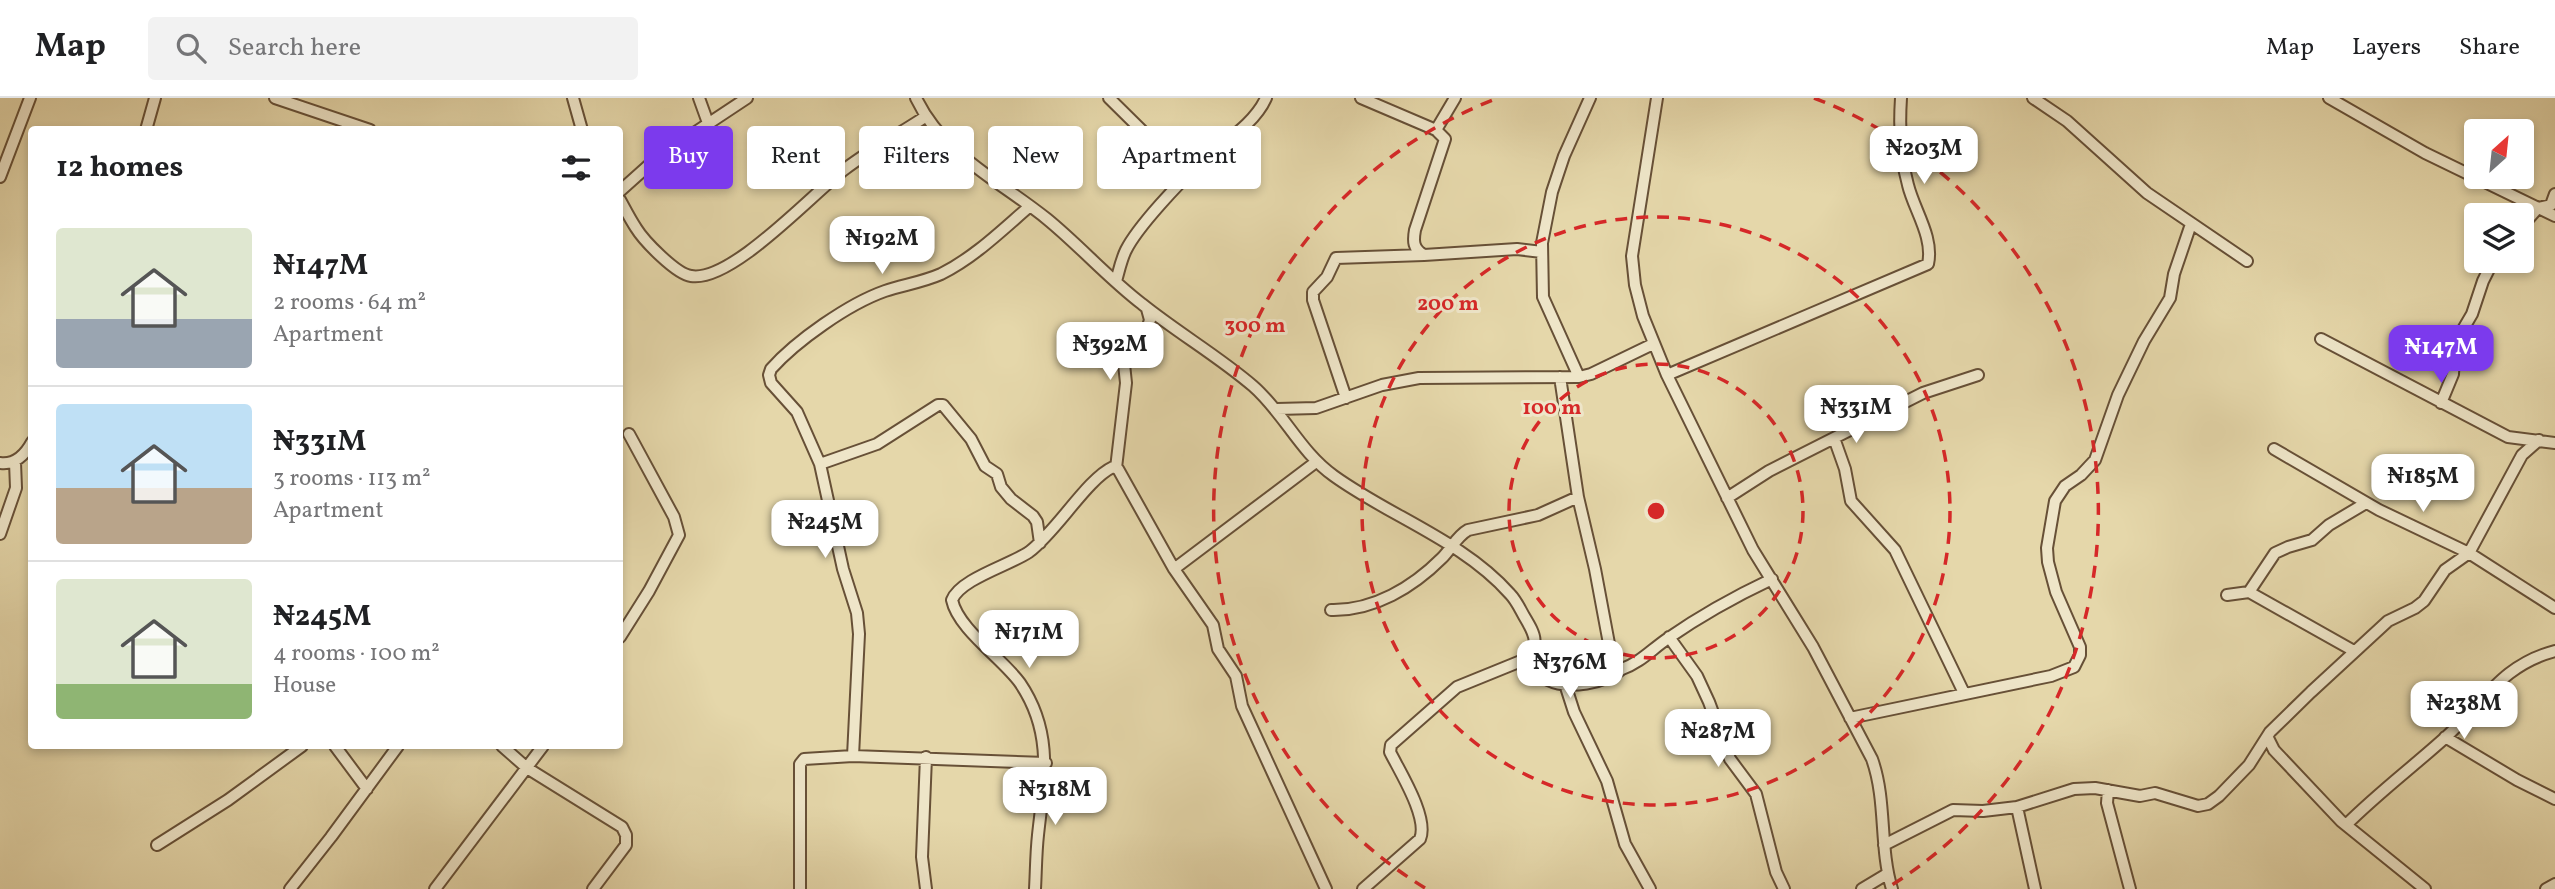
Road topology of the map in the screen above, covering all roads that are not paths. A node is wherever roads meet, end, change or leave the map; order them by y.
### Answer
1 (30, 98) edge
2 (155, 98) edge
3 (275, 98) edge
4 (573, 98) edge
5 (699, 98) edge
6 (747, 98) edge
7 (916, 98) edge
8 (1109, 98) edge
9 (1266, 98) edge
10 (1361, 98) edge
11 (1455, 98) edge
12 (1590, 98) edge
13 (1657, 98) edge
14 (1901, 98) edge
15 (2034, 98) edge
16 (2329, 98) edge
17 (925, 117) junction
18 (708, 123) junction
19 (147, 126) edge
20 (358, 126) edge
21 (581, 126) edge
22 (1137, 126) edge
23 (1243, 126) edge
24 (1436, 130) junction
25 (0, 143) edge
26 (12, 147) junction
27 (0, 177) edge
28 (623, 188) edge
29 (1176, 189) edge
30 (2555, 194) edge
31 (623, 205) edge
32 (1030, 206) junction
33 (2538, 208) junction
34 (2534, 212) edge
35 (2555, 216) edge
36 (2191, 224) junction
37 (1542, 253) junction
38 (1424, 255) junction
39 (2247, 261) dead end
40 (2487, 273) edge
41 (1115, 281) junction
42 (1147, 309) junction
43 (2321, 339) dead end
44 (1653, 344) junction
45 (1667, 375) junction
46 (1978, 375) dead end
47 (1560, 377) junction
48 (1578, 377) junction
49 (1346, 398) junction
50 (2441, 403) junction
51 (1277, 409) junction
52 (629, 434) dead end
53 (1834, 438) junction
54 (2508, 438) junction
55 (2539, 440) junction
56 (2555, 443) edge
57 (28, 448) edge
58 (2274, 449) dead end
59 (2522, 455) junction
60 (15, 461) junction
61 (1316, 461) junction
62 (0, 463) edge
63 (820, 464) junction
64 (1116, 468) junction
65 (1577, 497) junction
66 (1727, 498) junction
67 (2367, 503) junction
68 (0, 534) edge
69 (1040, 542) junction
70 (1452, 548) junction
71 (2469, 553) junction
72 (1174, 569) junction
73 (1772, 579) junction
74 (2249, 592) junction
75 (2227, 595) dead end
76 (2555, 607) edge
77 (1331, 610) dead end
78 (623, 632) edge
79 (1669, 637) junction
80 (2354, 651) junction
81 (2555, 651) edge
82 (1521, 661) junction
83 (1622, 669) junction
84 (1564, 684) junction
85 (1964, 693) junction
86 (1850, 718) junction
87 (2445, 737) junction
88 (2268, 738) junction
89 (298, 749) edge
90 (337, 749) edge
91 (396, 749) edge
92 (505, 749) edge
93 (541, 749) edge
94 (853, 755) junction
95 (926, 757) junction
96 (1046, 763) junction
97 (527, 768) junction
98 (367, 789) junction
99 (2108, 790) junction
100 (2555, 799) edge
101 (2017, 807) junction
102 (2346, 825) junction
103 (158, 845) dead end
104 (1884, 845) junction
105 (1887, 874) junction
106 (290, 889) edge
107 (435, 889) edge
108 (593, 889) edge
109 (800, 889) edge
110 (926, 889) edge
111 (1035, 889) edge
112 (1325, 889) edge
113 (1363, 889) edge
114 (1650, 889) edge
115 (1784, 889) edge
116 (1862, 889) edge
117 (1892, 889) edge
118 (2035, 889) edge
119 (2130, 889) edge
120 (2425, 889) edge

1 - 26 street
2 - 19 street
3 - 20 street
4 - 21 street
5 - 18 street
6 - 18 street
7 - 17 street
8 - 22 street
9 - 23 street
10 - 24 street
11 - 24 street
12 - 37 street
13 - 44 street
14 - 45 street
15 - 36 street
16 - 33 street
17 - 31 street
17 - 32 street
18 - 28 street
24 - 38 street
25 - 26 street
26 - 27 street
29 - 41 street
30 - 33 street
32 - 41 street
32 - 63 street
33 - 34 street
33 - 35 street
36 - 39 street
36 - 85 street
37 - 38 street
37 - 48 street
38 - 49 street
40 - 50 street
41 - 42 street
42 - 51 street
42 - 64 street
43 - 50 street
44 - 45 street
44 - 48 street
45 - 66 street
46 - 53 street
47 - 48 street
47 - 49 street
47 - 65 street
49 - 51 street
50 - 54 street
51 - 61 street
52 - 78 street
53 - 66 street
53 - 85 street
54 - 55 street
54 - 59 street
55 - 56 street
55 - 59 street
57 - 60 street
58 - 67 street
59 - 71 street
60 - 62 street
60 - 68 street
61 - 70 street
61 - 72 street
63 - 69 street
63 - 94 street
64 - 69 street
64 - 72 street
65 - 70 street
65 - 83 street
66 - 73 street
67 - 71 street
67 - 74 street
69 - 96 street
70 - 77 street
70 - 82 street
71 - 76 street
71 - 80 street
72 - 112 street
73 - 79 street
73 - 86 street
74 - 75 street
74 - 80 street
79 - 83 street
79 - 115 street
80 - 88 street
81 - 87 street
82 - 84 street
82 - 113 street
83 - 84 street
84 - 114 street
85 - 86 street
86 - 104 street
87 - 100 street
87 - 102 street
88 - 99 street
88 - 102 street
89 - 103 street
90 - 98 street
91 - 98 street
92 - 97 street
93 - 97 street
94 - 95 street
94 - 109 street
95 - 96 street
95 - 110 street
96 - 111 street
97 - 107 street
97 - 108 street
98 - 106 street
99 - 101 street
99 - 119 street
101 - 104 street
101 - 118 street
102 - 120 street
104 - 105 street
105 - 116 street
105 - 117 street

